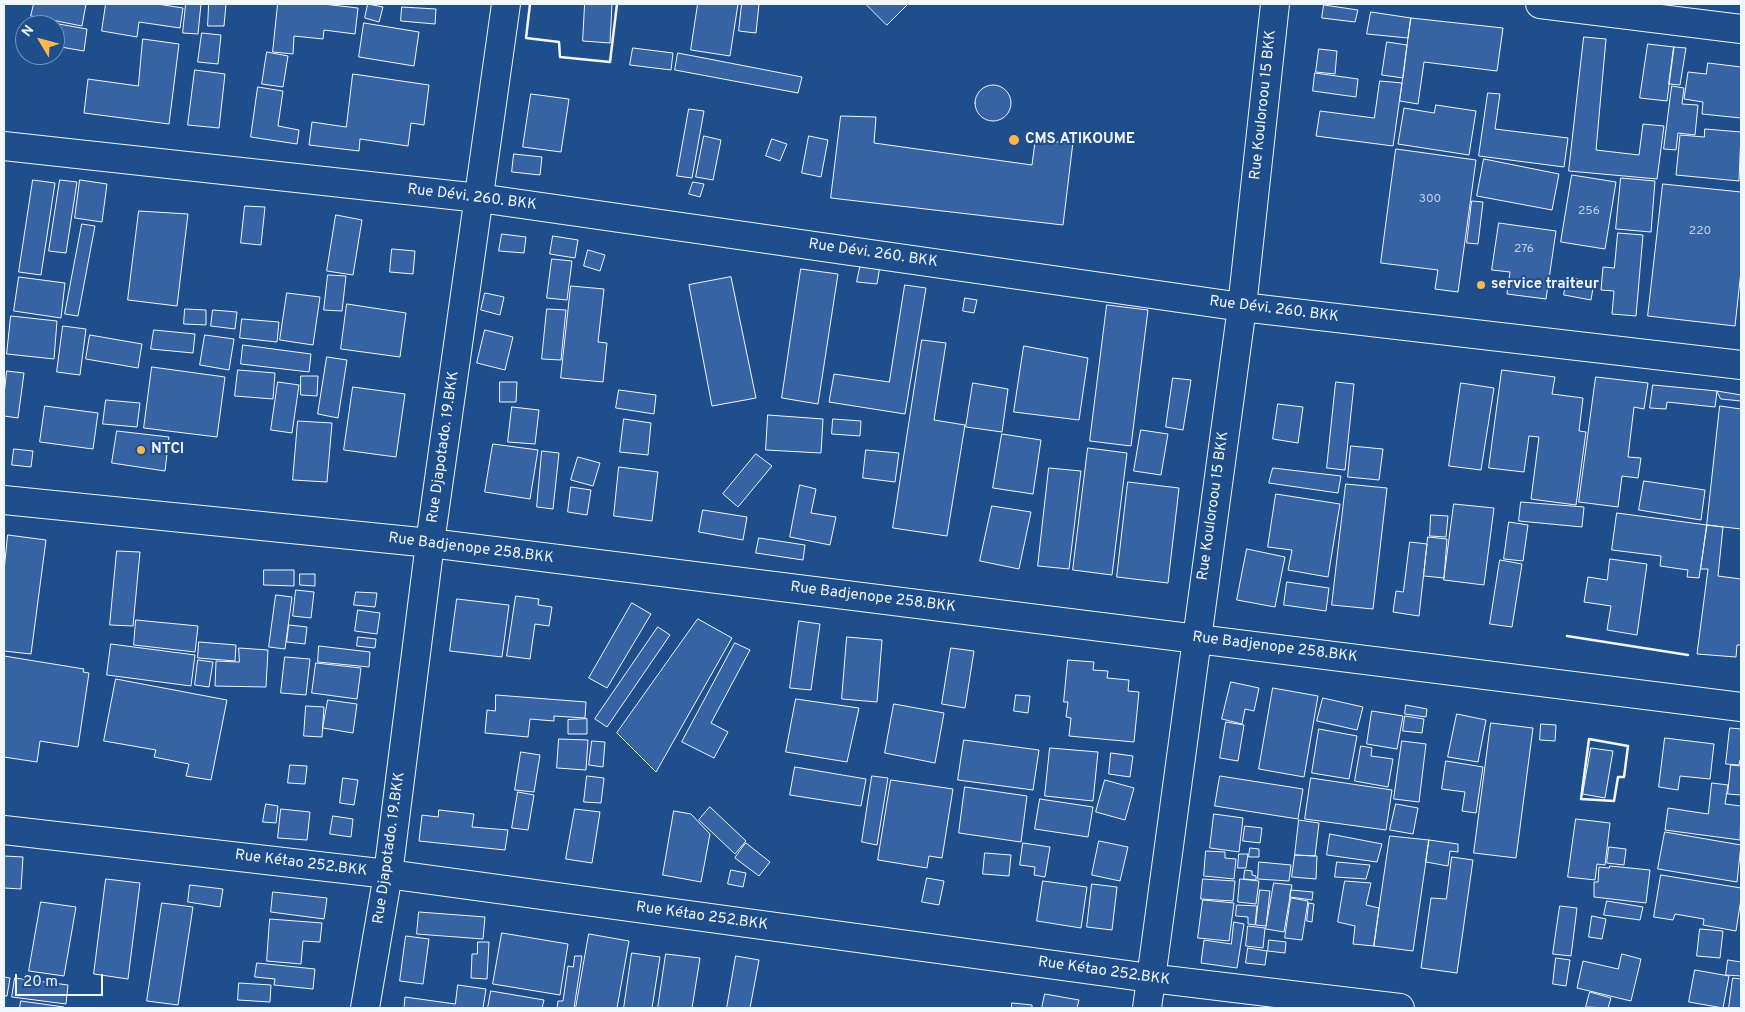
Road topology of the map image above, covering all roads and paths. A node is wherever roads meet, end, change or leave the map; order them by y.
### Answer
1 (506, 4) edge
2 (1275, 4) edge
3 (1540, 4) edge
4 (1741, 29) edge
5 (4, 146) edge
6 (479, 198) junction
7 (1242, 307) junction
8 (1741, 365) edge
9 (4, 500) edge
10 (430, 543) junction
11 (1196, 638) junction
12 (1741, 707) edge
13 (4, 830) edge
14 (388, 874) junction
15 (1150, 978) junction
16 (365, 1008) edge
17 (1146, 1008) edge
18 (1400, 1008) edge

1 - 6 street, Rue Djapotado. 19.BKK
2 - 7 street, Rue Kouloroou 15 BKK
3 - 4 street
5 - 6 street, Rue Dévi. 260. BKK
6 - 7 street, Rue Dévi. 260. BKK
6 - 10 street, Rue Djapotado. 19.BKK
7 - 8 street, Rue Dévi. 260. BKK
7 - 11 street, Rue Kouloroou 15 BKK
9 - 10 street, Rue Badjenope 258.BKK
10 - 11 street, Rue Badjenope 258.BKK
10 - 14 street, Rue Djapotado. 19.BKK
11 - 12 street, Rue Badjenope 258.BKK
11 - 15 street, Rue Kouloroou 15 BKK
13 - 14 street, Rue Kétao 252.BKK
14 - 15 street, Rue Kétao 252.BKK
14 - 16 street, Rue Djapotado. 19.BKK
15 - 17 street, Rue Kouloroou 15 BKK
15 - 18 street, Rue Kétao 252.BKK

